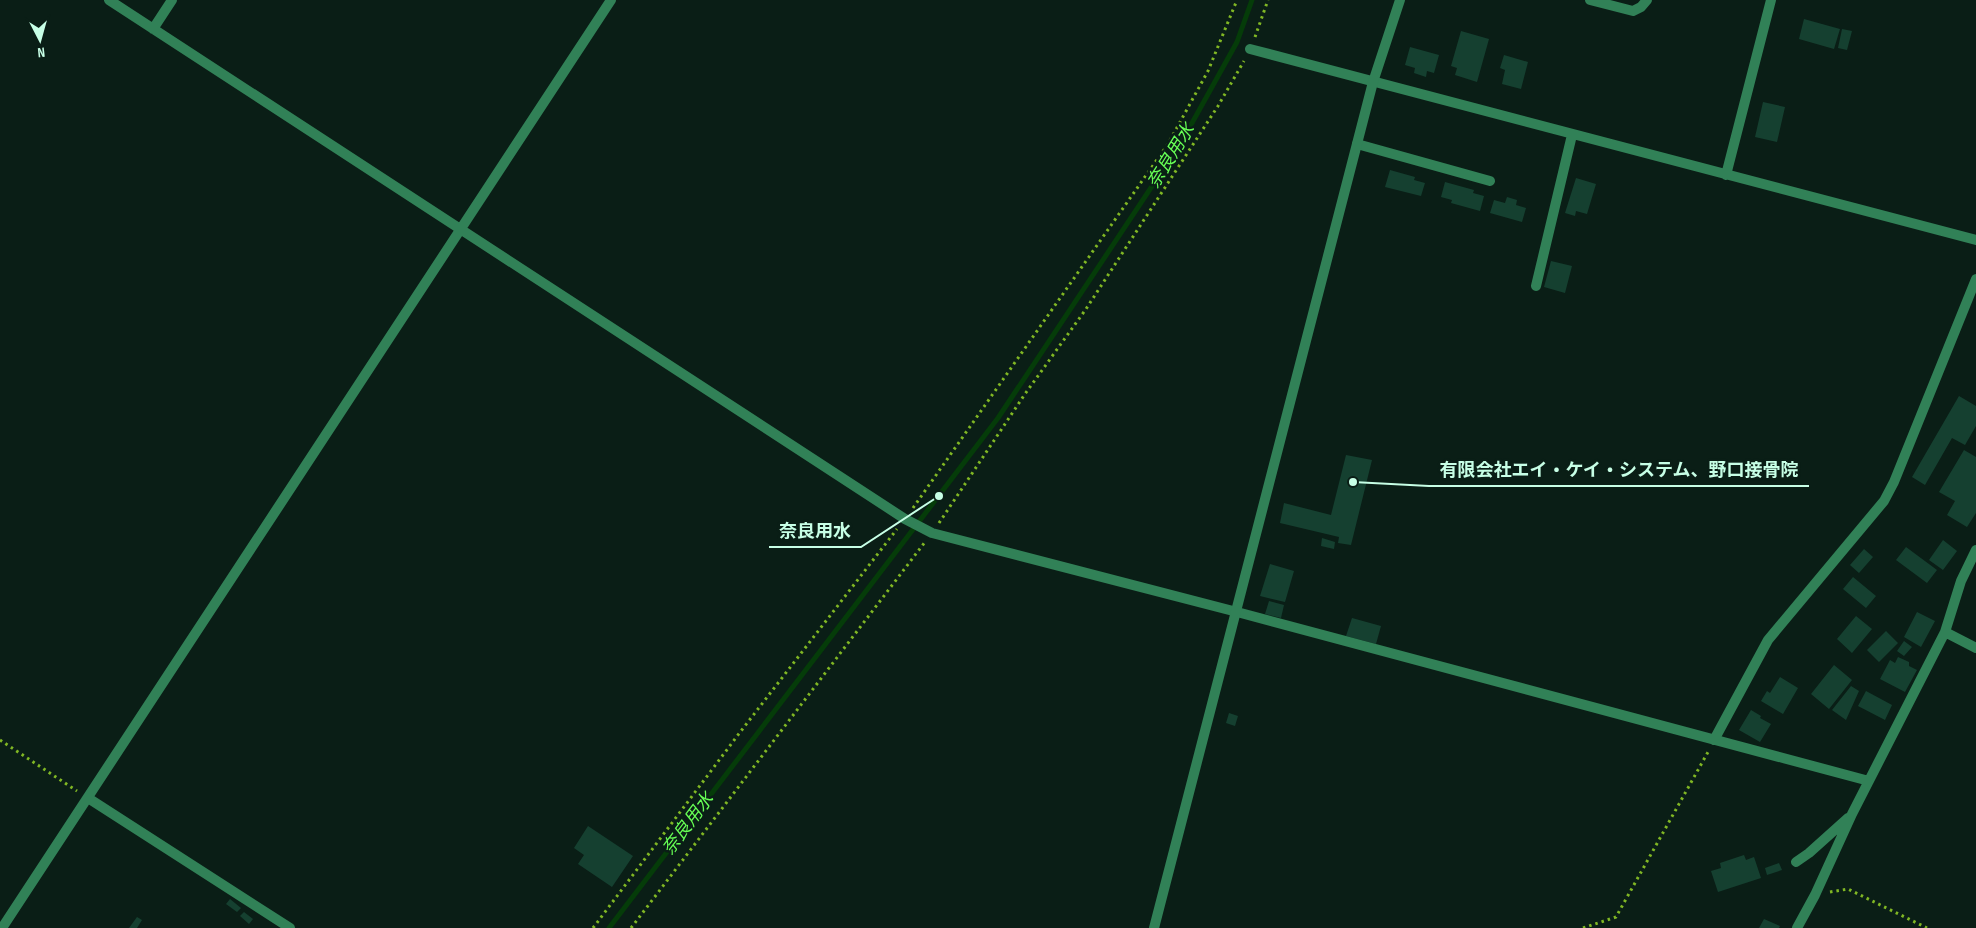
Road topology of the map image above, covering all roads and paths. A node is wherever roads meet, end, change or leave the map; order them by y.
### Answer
1 (109, 0) edge
2 (172, 0) edge
3 (612, 0) edge
4 (1237, 0) edge
5 (1268, 0) edge
6 (1400, 0) edge
7 (1590, 0) edge
8 (1647, 0) edge
9 (1771, 0) edge
10 (153, 29) junction
11 (1250, 49) junction
12 (1373, 82) junction
13 (1572, 135) junction
14 (1357, 144) junction
15 (1726, 175) junction
16 (1490, 181) dead end
17 (460, 229) junction
18 (1976, 240) edge
19 (1976, 279) edge
20 (1536, 286) dead end
21 (905, 519) junction
22 (932, 533) junction
23 (1976, 550) edge
24 (1237, 612) junction
25 (1945, 632) junction
26 (1976, 648) edge
27 (0, 740) edge
28 (1714, 740) junction
29 (1869, 781) junction
30 (88, 798) junction
31 (1852, 814) junction
32 (1796, 862) dead end
33 (1815, 895) junction
34 (2, 928) edge
35 (290, 928) edge
36 (593, 928) edge
37 (630, 928) edge
38 (1154, 928) edge
39 (1583, 928) edge
40 (1797, 928) edge
41 (1927, 928) edge

1 - 10 street
2 - 10 street
3 - 17 street
4 - 21 path
5 - 11 path
6 - 12 street
7 - 8 street
9 - 15 street
10 - 17 street
11 - 12 street
11 - 22 path
12 - 13 street
12 - 14 street
13 - 15 street
13 - 20 street
14 - 16 street
14 - 24 street
15 - 18 street
17 - 21 street
17 - 30 street
19 - 28 street
21 - 22 street
21 - 36 path
22 - 24 street
22 - 37 path
23 - 25 street
24 - 28 street
24 - 38 street
25 - 26 street
25 - 29 street
27 - 30 path
28 - 29 street
28 - 39 path
29 - 31 street
30 - 34 street
30 - 35 street
31 - 32 street
31 - 33 street
33 - 40 street
33 - 41 path

